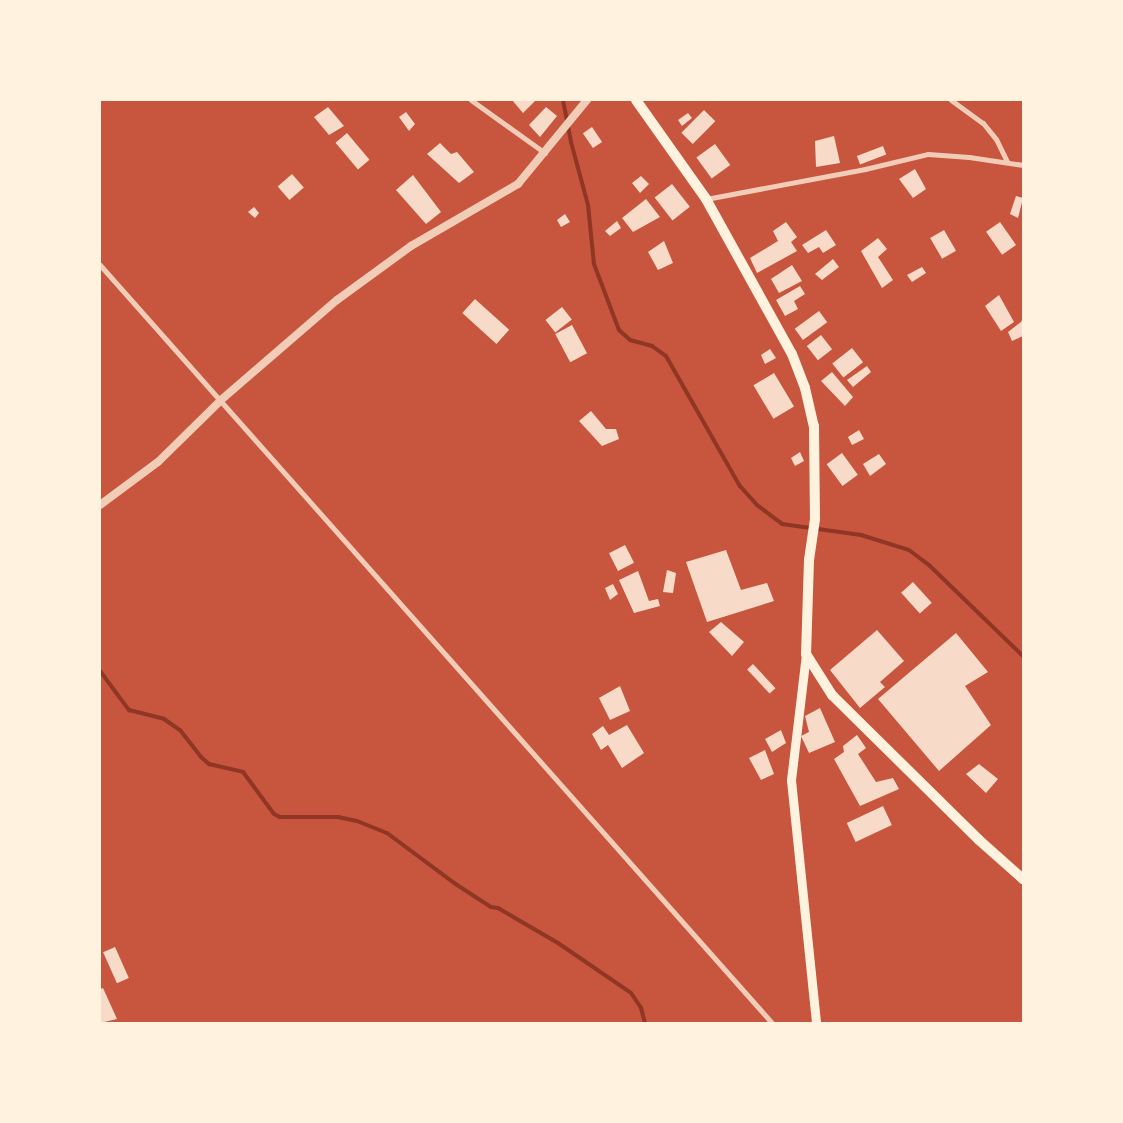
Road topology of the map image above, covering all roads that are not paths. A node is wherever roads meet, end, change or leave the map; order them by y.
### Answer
1 (471, 100) edge
2 (587, 100) edge
3 (636, 100) edge
4 (951, 100) edge
5 (544, 154) junction
6 (1007, 162) junction
7 (1023, 165) edge
8 (706, 199) junction
9 (100, 265) edge
10 (221, 400) junction
11 (100, 505) edge
12 (806, 654) junction
13 (1023, 879) edge
14 (772, 1023) edge
15 (816, 1023) edge

1 - 5 street
2 - 5 street
3 - 8 highway
4 - 6 street
5 - 10 street
6 - 7 street
6 - 8 street
8 - 12 highway
9 - 10 street
10 - 11 street
10 - 14 street
12 - 13 highway
12 - 15 main road

